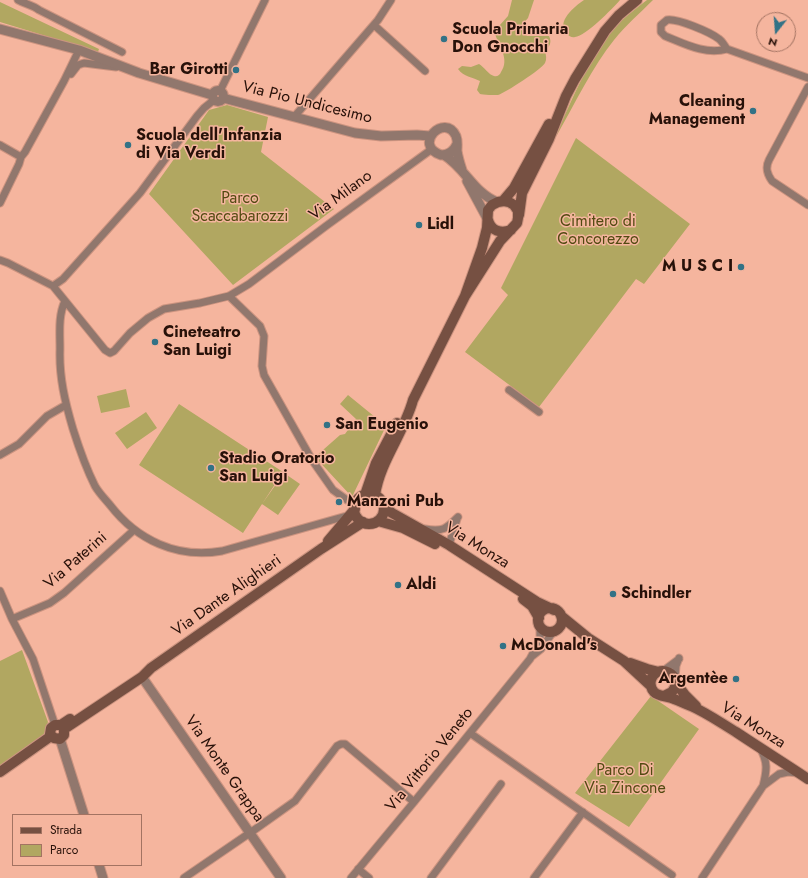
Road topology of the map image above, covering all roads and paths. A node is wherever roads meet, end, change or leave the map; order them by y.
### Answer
1 (18, 0) edge
2 (265, 0) edge
3 (390, 0) edge
4 (637, 0) edge
5 (35, 3) edge
6 (374, 25) junction
7 (0, 29) edge
8 (727, 49) junction
9 (79, 50) junction
10 (122, 52) dead end
11 (129, 70) junction
12 (425, 71) dead end
13 (808, 78) edge
14 (64, 81) junction
15 (808, 87) edge
16 (217, 96) junction
17 (566, 96) junction
18 (294, 117) junction
19 (430, 136) junction
20 (457, 144) junction
21 (0, 145) edge
22 (432, 148) junction
23 (444, 155) junction
24 (21, 157) junction
25 (462, 171) junction
26 (500, 201) junction
27 (0, 203) edge
28 (808, 205) edge
29 (518, 219) junction
30 (488, 220) junction
31 (511, 230) junction
32 (0, 260) edge
33 (53, 286) junction
34 (229, 296) junction
35 (465, 296) junction
36 (65, 301) junction
37 (509, 390) dead end
38 (413, 400) junction
39 (66, 405) junction
40 (539, 412) dead end
41 (0, 455) edge
42 (365, 495) junction
43 (375, 495) junction
44 (347, 500) dead end
45 (384, 507) junction
46 (352, 512) junction
47 (378, 521) junction
48 (363, 522) junction
49 (419, 528) junction
50 (134, 530) junction
51 (448, 545) junction
52 (321, 549) junction
53 (0, 591) edge
54 (558, 613) junction
55 (12, 619) junction
56 (539, 622) junction
57 (554, 631) junction
58 (588, 638) junction
59 (530, 659) junction
60 (624, 661) junction
61 (151, 668) junction
62 (661, 671) junction
63 (142, 677) junction
64 (676, 681) junction
65 (651, 686) junction
66 (664, 696) junction
67 (702, 711) junction
68 (58, 731) junction
69 (470, 733) junction
70 (759, 747) junction
71 (0, 772) edge
72 (799, 773) junction
73 (808, 779) edge
74 (501, 784) dead end
75 (763, 786) junction
76 (414, 802) junction
77 (583, 812) junction
78 (84, 814) edge
79 (251, 833) junction
80 (99, 866) edge
81 (358, 869) junction
82 (672, 876) dead end
83 (103, 878) edge
84 (184, 878) edge
85 (281, 878) edge
86 (351, 878) edge
87 (369, 878) edge
88 (431, 878) edge
89 (534, 878) edge
90 (702, 878) edge

1 - 5 street
2 - 16 street
3 - 6 street
4 - 17 main road
5 - 10 street
6 - 12 street
6 - 18 street
7 - 9 street, Via Pio Undicesimo
8 - 8 street
8 - 13 street
9 - 11 street, Via Pio Undicesimo
9 - 14 street
11 - 14 street
11 - 16 street, Via Pio Undicesimo
14 - 24 street
15 - 28 street
16 - 18 street, Via Pio Undicesimo
16 - 33 street
17 - 26 main road
17 - 29 main road
18 - 19 street, Via Pio Undicesimo
19 - 20 street
19 - 22 street
20 - 23 street
20 - 25 street
21 - 24 street
22 - 23 street
22 - 34 street, Via Milano
23 - 25 street
24 - 27 street
25 - 26 street
25 - 30 street
26 - 29 main road
26 - 30 main road
29 - 31 main road
30 - 31 main road
30 - 35 main road
31 - 35 main road
32 - 33 street
33 - 36 street
34 - 36 street, Via Milano
34 - 44 street
35 - 38 main road
36 - 39 street
37 - 40 street
38 - 42 main road
38 - 43 main road
39 - 41 street
39 - 50 street
42 - 43 main road
42 - 46 main road
43 - 45 main road
45 - 47 main road
45 - 49 main road, Via Monza
46 - 48 main road
46 - 50 street
46 - 52 main road, Via Dante Alighieri
47 - 48 main road
47 - 56 main road, Via Monza
48 - 52 main road, Via Dante Alighieri
49 - 51 main road, Via Monza
49 - 51 street
50 - 55 street, Via Paterini
51 - 54 main road, Via Monza
52 - 61 main road, Via Dante Alighieri
53 - 55 street
54 - 56 main road
54 - 57 main road
54 - 58 main road, Via Monza
55 - 68 street
56 - 57 main road
56 - 59 street, Via Vittorio Veneto
57 - 58 main road, Via Monza
57 - 59 street, Via Vittorio Veneto
58 - 60 main road, Via Monza
59 - 69 street, Via Vittorio Veneto
60 - 62 main road, Via Monza
60 - 65 main road, Via Monza
61 - 63 main road, Via Dante Alighieri
61 - 68 main road, Via Dante Alighieri
62 - 64 main road
62 - 64 street
62 - 65 main road
63 - 68 main road, Via Dante Alighieri
63 - 79 street, Via Monte Grappa
64 - 66 main road
64 - 67 main road, Via Monza
65 - 66 main road
66 - 67 main road, Via Monza
67 - 70 main road, Via Monza
68 - 71 main road, Via Dante Alighieri
68 - 78 street
69 - 76 street, Via Vittorio Veneto
69 - 77 street
70 - 72 main road, Via Monza
70 - 75 street
72 - 73 main road, Via Monza
72 - 75 street
74 - 88 street
75 - 90 street
76 - 79 street
76 - 81 street, Via Vittorio Veneto
77 - 82 street
77 - 89 street
79 - 84 street
79 - 85 street, Via Monte Grappa
80 - 83 street
81 - 86 street, Via Vittorio Veneto
81 - 87 street

